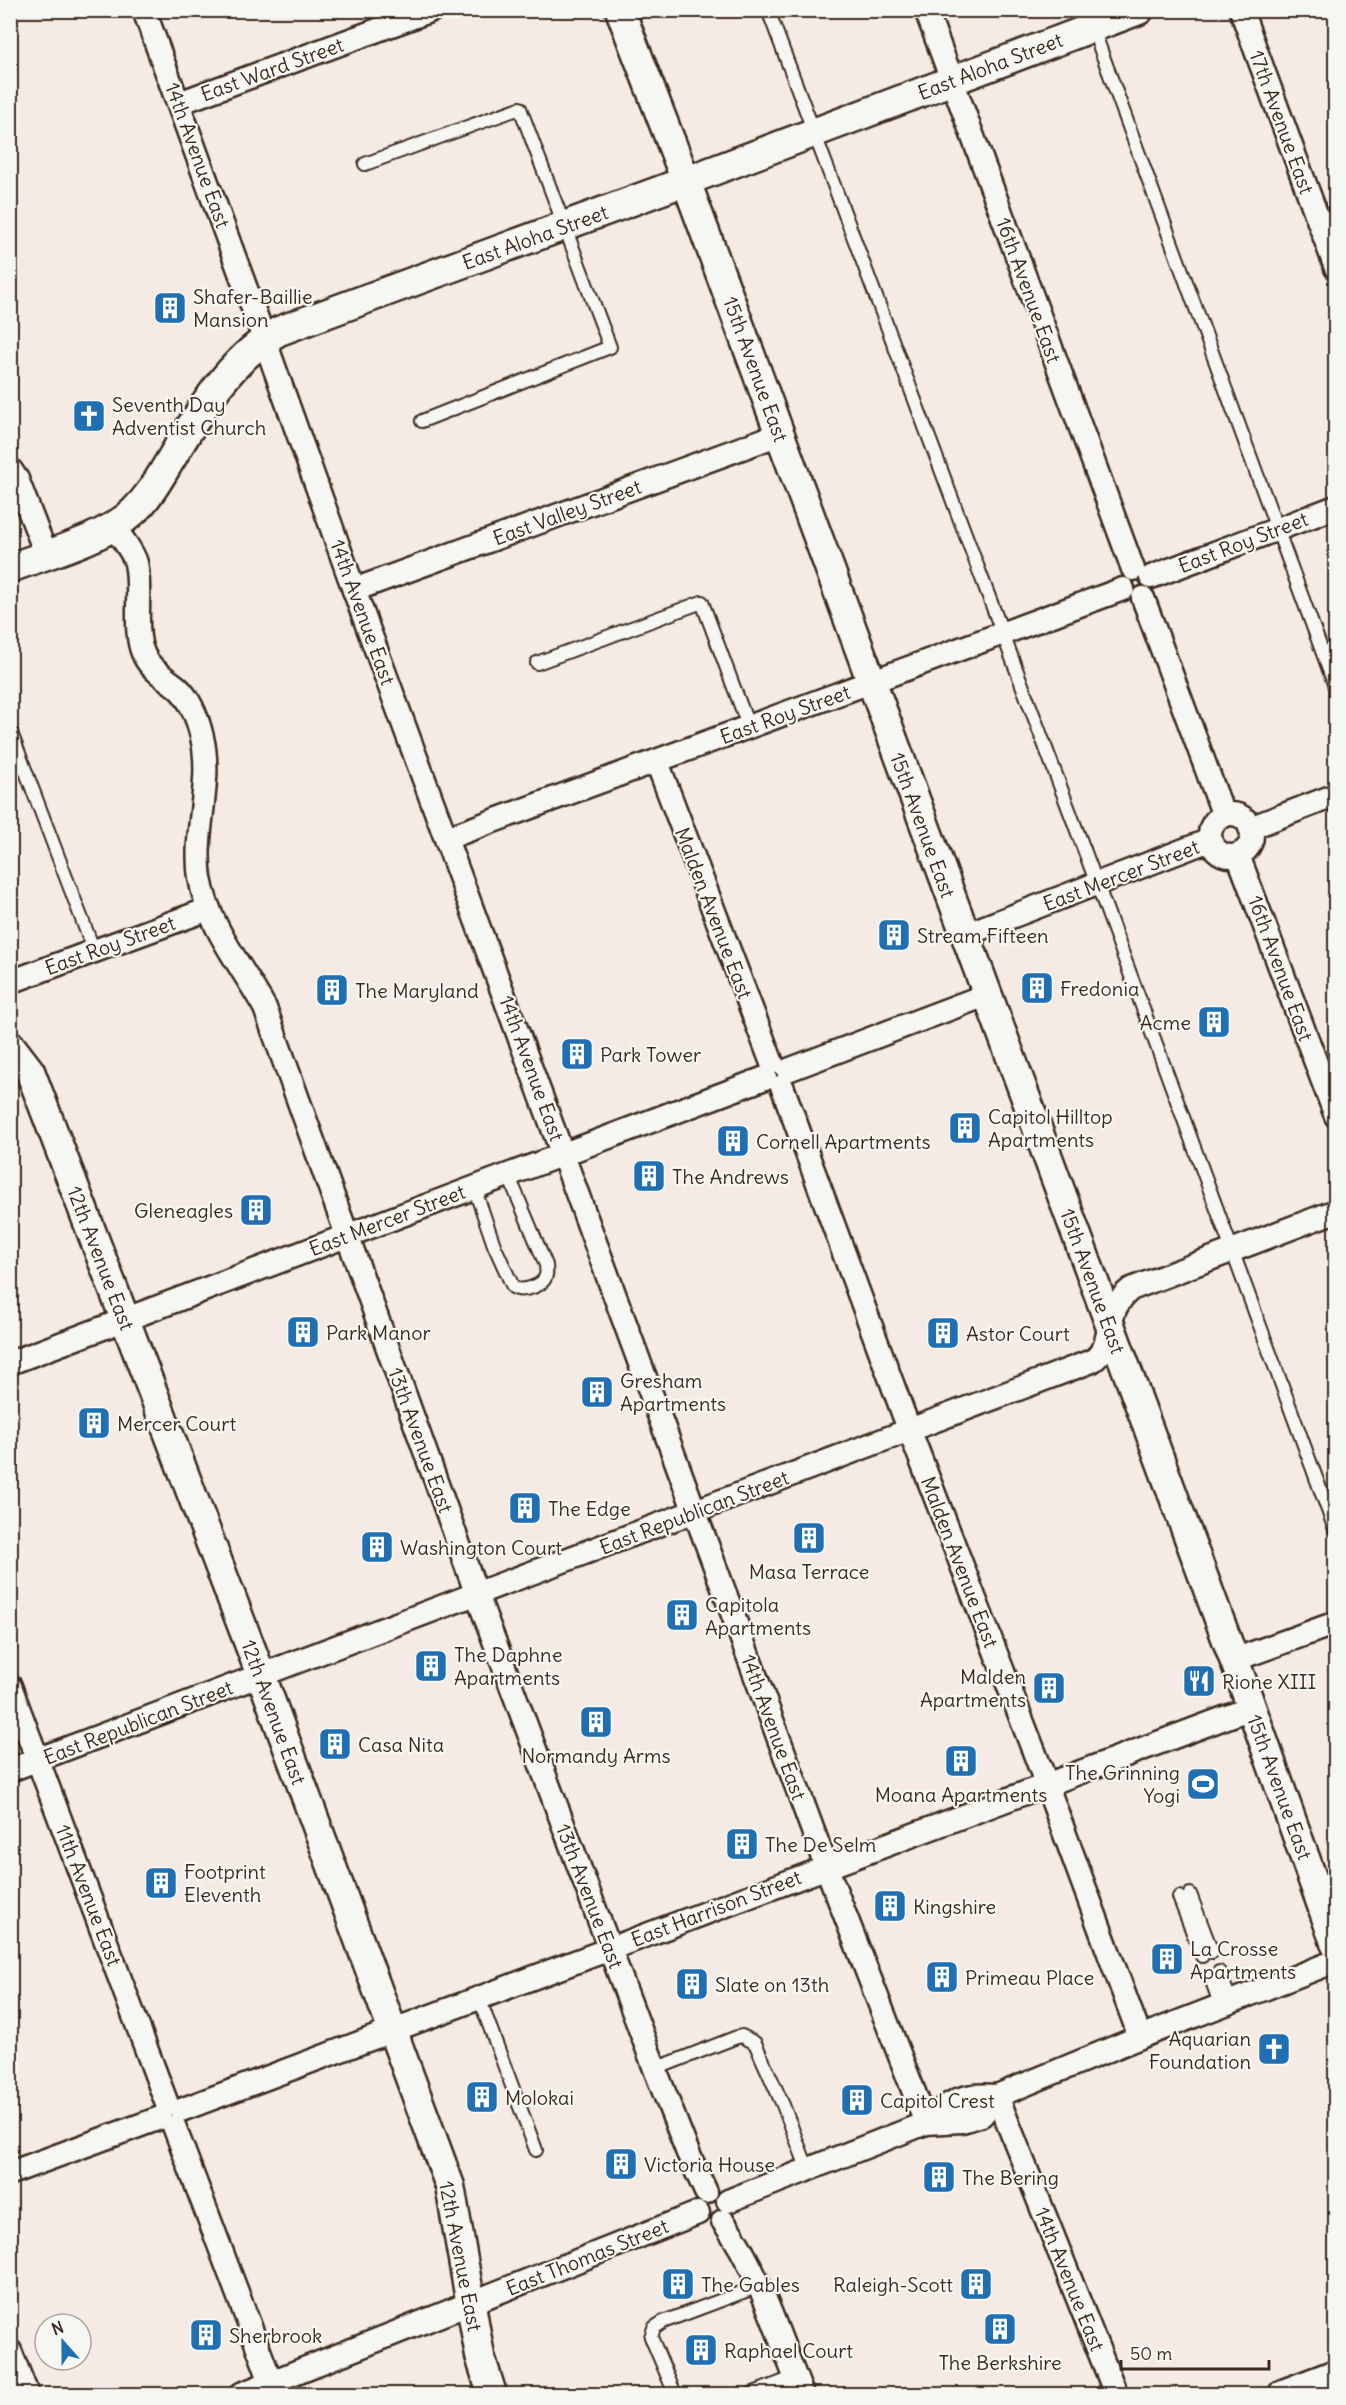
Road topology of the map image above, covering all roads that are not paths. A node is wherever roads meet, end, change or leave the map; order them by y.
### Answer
1 (144, 10) edge
2 (432, 10) edge
3 (620, 10) edge
4 (768, 10) edge
5 (926, 10) edge
6 (1139, 10) edge
7 (1241, 10) edge
8 (1089, 19) edge
9 (952, 81) junction
10 (179, 103) junction
11 (813, 132) junction
12 (365, 164) dead end
13 (686, 181) junction
14 (564, 226) junction
15 (1335, 268) edge
16 (264, 339) junction
17 (422, 421) dead end
18 (780, 434) junction
19 (10, 469) edge
20 (1335, 507) edge
21 (115, 528) junction
22 (1277, 528) junction
23 (46, 554) junction
24 (10, 568) edge
25 (1138, 583) junction
26 (354, 590) junction
27 (1001, 634) junction
28 (537, 663) dead end
29 (870, 682) junction
30 (1335, 689) edge
31 (749, 728) junction
32 (10, 730) edge
33 (657, 762) junction
34 (1335, 795) edge
35 (1224, 816) junction
36 (1250, 828) junction
37 (447, 838) junction
38 (1210, 840) junction
39 (1238, 855) junction
40 (1097, 884) junction
41 (209, 909) junction
42 (964, 935) junction
43 (94, 951) junction
44 (10, 982) edge
45 (986, 995) junction
46 (10, 1045) edge
47 (777, 1074) junction
48 (1335, 1116) edge
49 (563, 1153) junction
50 (508, 1174) junction
51 (474, 1187) junction
52 (1335, 1211) edge
53 (345, 1235) junction
54 (1231, 1251) junction
55 (124, 1319) junction
56 (1109, 1326) junction
57 (10, 1363) edge
58 (909, 1429) junction
59 (695, 1512) junction
60 (1335, 1532) edge
61 (477, 1595) junction
62 (1335, 1623) edge
63 (1234, 1660) junction
64 (261, 1675) junction
65 (10, 1686) edge
66 (1251, 1708) junction
67 (38, 1760) junction
68 (10, 1770) edge
69 (1047, 1784) junction
70 (826, 1866) junction
71 (1184, 1895) dead end
72 (1335, 1945) edge
73 (609, 1948) junction
74 (1207, 1954) dead end
75 (1335, 1961) edge
76 (1214, 1974) dead end
77 (479, 1998) junction
78 (1226, 2004) junction
79 (392, 2031) junction
80 (1140, 2037) junction
81 (655, 2069) junction
82 (997, 2096) junction
83 (171, 2115) junction
84 (926, 2123) junction
85 (536, 2150) dead end
86 (808, 2170) junction
87 (10, 2173) edge
88 (702, 2203) junction
89 (726, 2211) junction
90 (759, 2286) junction
91 (472, 2303) junction
92 (10, 2351) edge
93 (1335, 2374) edge
94 (272, 2382) junction
95 (799, 2386) edge
96 (1298, 2392) edge
97 (27, 2394) edge
98 (241, 2394) edge
99 (492, 2394) edge
100 (675, 2394) edge
101 (751, 2394) edge
102 (1116, 2394) edge

1 - 10 street, 14th Avenue East
2 - 10 street, East Ward Street
3 - 13 street, 15th Avenue East
4 - 11 lane
5 - 9 street, 16th Avenue East
6 - 8 street, East Aloha Street
7 - 15 street, 17th Avenue East
8 - 9 street, East Aloha Street
8 - 22 lane
9 - 11 street, East Aloha Street
9 - 25 street, 16th Avenue East
10 - 16 street, 14th Avenue East
11 - 13 street, East Aloha Street
11 - 27 lane
12 - 14 lane
13 - 14 street, East Aloha Street
13 - 18 street, 15th Avenue East
14 - 16 street, East Aloha Street
14 - 17 lane
16 - 21 street, East Aloha Street
16 - 26 street, 14th Avenue East
18 - 26 street, East Valley Street
18 - 29 street, 15th Avenue East
19 - 23 street
20 - 22 street, East Roy Street
21 - 23 street, East Aloha Street
21 - 41 street, 13th Avenue East
22 - 25 street, East Roy Street
22 - 30 lane
23 - 24 street, East Aloha Street
25 - 27 street, East Roy Street
25 - 35 street, 16th Avenue East
26 - 37 street, 14th Avenue East
27 - 29 street, East Roy Street
27 - 40 lane
28 - 31 lane
29 - 31 street, East Roy Street
29 - 42 street, 15th Avenue East
31 - 33 street, East Roy Street
32 - 43 lane
33 - 37 street, East Roy Street
33 - 47 street, Malden Avenue East
34 - 36 street
35 - 36 street
35 - 38 street
36 - 39 street
37 - 49 street, 14th Avenue East
38 - 39 street
38 - 40 street, East Mercer Street
39 - 48 street, 16th Avenue East
40 - 42 street, East Mercer Street
40 - 54 lane
41 - 43 street, East Roy Street
41 - 53 street, 13th Avenue East
42 - 45 street, 15th Avenue East
43 - 44 street, East Roy Street
45 - 47 street, East Mercer Street
45 - 56 street, 15th Avenue East
46 - 55 street, 12th Avenue East
47 - 49 street, East Mercer Street
47 - 58 street, Malden Avenue East
49 - 50 street, East Mercer Street
49 - 59 street, 14th Avenue East
50 - 51 street, East Mercer Street
50 - 51 lane
51 - 53 street, East Mercer Street
52 - 54 street, East Republican Street
53 - 55 street, East Mercer Street
53 - 61 street, 13th Avenue East
54 - 56 street, East Republican Street
54 - 60 lane
55 - 57 street, East Mercer Street
55 - 64 street, 12th Avenue East
56 - 58 street, East Republican Street
56 - 63 street, 15th Avenue East
58 - 59 street, East Republican Street
58 - 69 street, Malden Avenue East
59 - 61 street, East Republican Street
59 - 70 street, 14th Avenue East
61 - 64 street, East Republican Street
61 - 73 street, 13th Avenue East
62 - 63 street
63 - 66 street, 15th Avenue East
64 - 67 street, East Republican Street
64 - 79 street, 12th Avenue East
65 - 67 street, 11th Avenue East
66 - 69 street, East Harrison Street
66 - 72 street, 15th Avenue East
67 - 68 street, East Republican Street
67 - 83 street, 11th Avenue East
69 - 70 street, East Harrison Street
69 - 80 street, Malden Avenue East
70 - 73 street, East Harrison Street
70 - 84 street, 14th Avenue East
71 - 74 lane
73 - 77 street, East Harrison Street
73 - 81 street, 13th Avenue East
75 - 78 street
76 - 78 lane
77 - 79 street, East Harrison Street
77 - 85 lane
78 - 80 street
79 - 83 street, East Harrison Street
79 - 91 street, 12th Avenue East
80 - 82 street
81 - 86 lane
81 - 88 street, 13th Avenue East
82 - 84 street
82 - 102 street, 14th Avenue East
83 - 87 street, East Harrison Street
83 - 94 street, 11th Avenue East
84 - 86 street
86 - 89 street
88 - 89 street
88 - 91 street, East Thomas Street
89 - 90 street
90 - 95 street
90 - 100 lane
91 - 94 street, East Thomas Street
91 - 99 street, 12th Avenue East
92 - 97 street
93 - 96 street
94 - 98 street, East Thomas Street
95 - 101 lane

